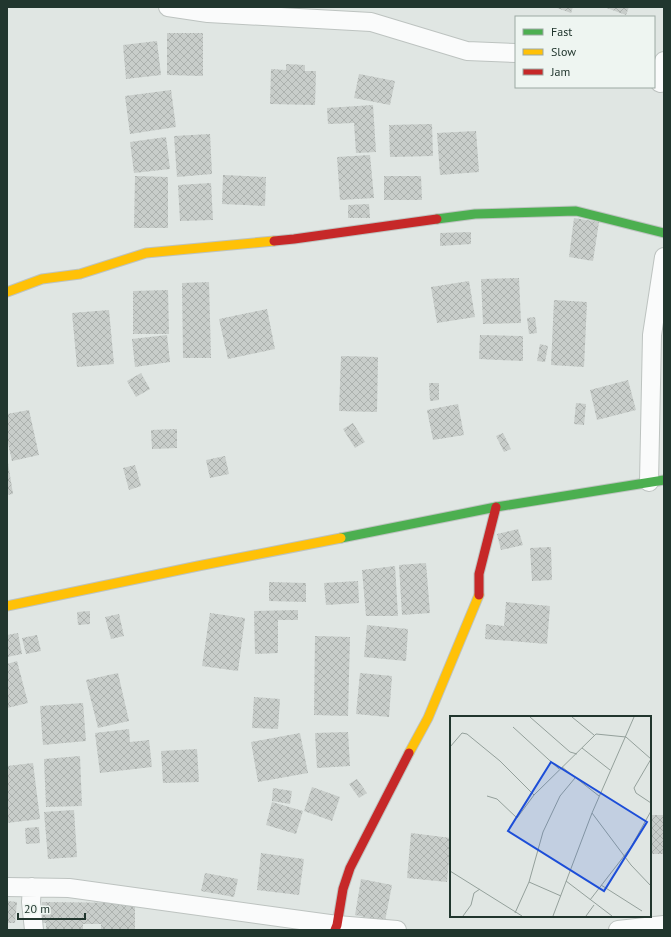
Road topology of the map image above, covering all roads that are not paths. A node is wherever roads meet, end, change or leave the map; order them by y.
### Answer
1 (168, 7) edge
2 (372, 15) edge
3 (515, 53) edge
4 (664, 61) edge
5 (659, 83) edge
6 (664, 233) edge
7 (664, 257) edge
8 (7, 292) edge
9 (656, 481) edge
10 (496, 507) junction
11 (7, 606) edge
12 (7, 887) edge
13 (32, 887) junction
14 (664, 925) edge
15 (336, 928) edge
16 (34, 930) edge
17 (397, 930) edge
18 (618, 930) edge

1 - 2 street
2 - 3 street
4 - 5 street
6 - 8 street
7 - 9 street
9 - 10 street
10 - 11 street
10 - 15 street
12 - 13 street
13 - 15 street
13 - 16 street
14 - 18 street
15 - 17 street

